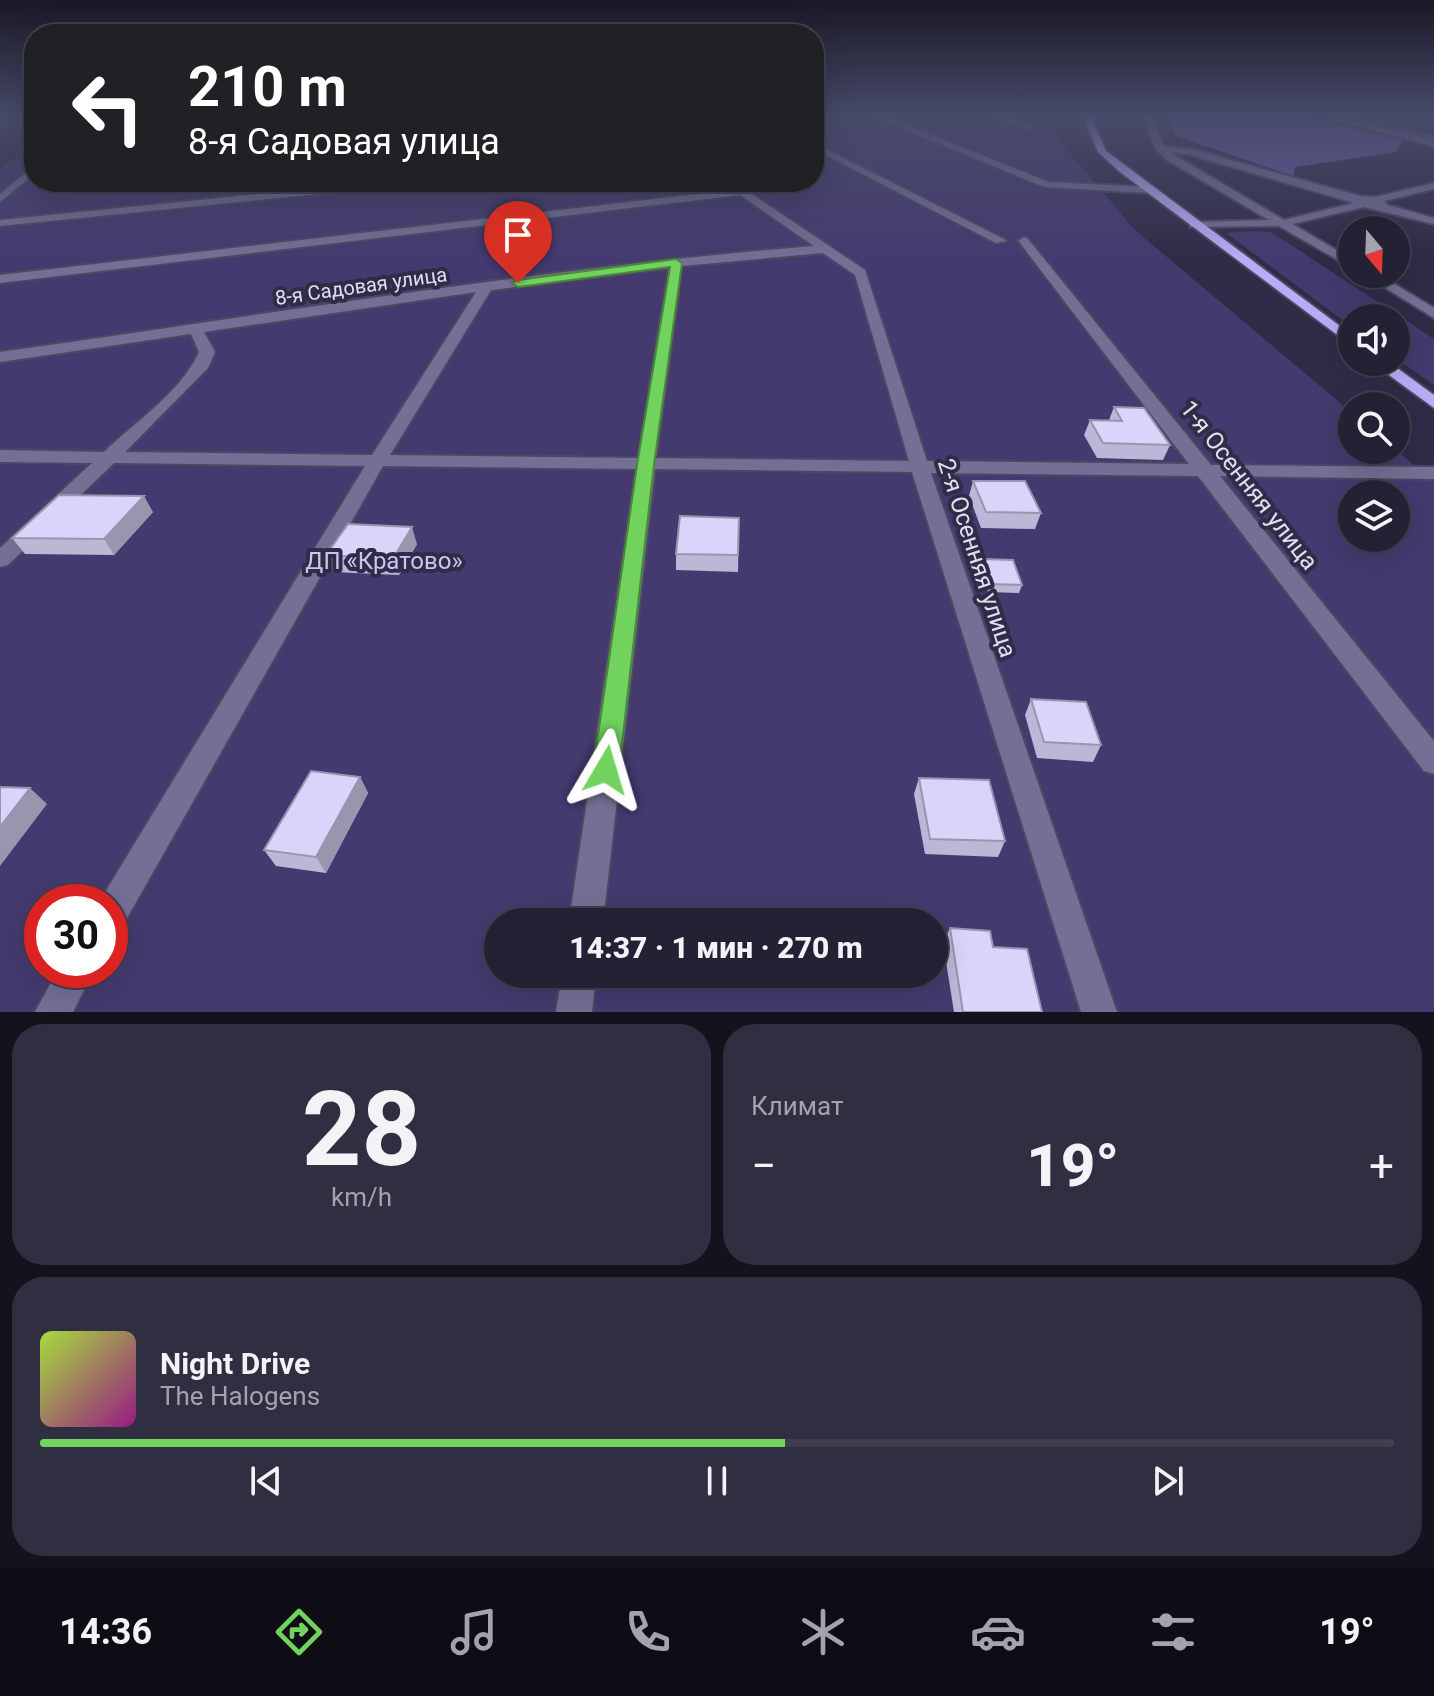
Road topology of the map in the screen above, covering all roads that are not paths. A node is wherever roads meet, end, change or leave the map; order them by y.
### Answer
1 (848, 163) edge
2 (994, 163) edge
3 (1116, 163) edge
4 (1179, 163) edge
5 (1230, 163) edge
6 (24, 178) edge
7 (21, 181) junction
8 (24, 181) edge
9 (1434, 186) edge
10 (1149, 190) junction
11 (308, 192) edge
12 (694, 192) edge
13 (741, 192) edge
14 (0, 199) edge
15 (1358, 201) junction
16 (1378, 203) junction
17 (1434, 221) edge
18 (0, 223) edge
19 (1283, 223) junction
20 (1194, 225) junction
21 (1000, 241) dead end
22 (1024, 241) dead end
23 (824, 249) junction
24 (1338, 256) edge
25 (676, 263) junction
26 (0, 279) edge
27 (486, 287) junction
28 (1392, 288) edge
29 (1434, 314) edge
30 (196, 330) junction
31 (1338, 332) edge
32 (0, 357) edge
33 (1398, 376) edge
34 (1434, 403) edge
35 (0, 456) edge
36 (109, 457) junction
37 (377, 461) junction
38 (646, 465) junction
39 (920, 468) junction
40 (1205, 471) junction
41 (1434, 473) edge
42 (0, 560) edge
43 (1434, 762) edge
44 (128, 884) edge
45 (588, 908) edge
46 (67, 988) edge
47 (577, 988) edge
48 (53, 1012) edge
49 (574, 1012) edge
50 (1099, 1012) edge

1 - 21 street
2 - 10 street
3 - 10 main road
4 - 19 street
5 - 15 street
6 - 7 street
7 - 8 street
7 - 14 street
9 - 16 street
10 - 20 main road
11 - 18 street
12 - 26 street
13 - 23 street, 2-я Осенняя улица
15 - 16 street
15 - 19 street
16 - 17 street
19 - 20 street
19 - 24 street
20 - 31 main road
22 - 40 street, 1-я Осенняя улица
23 - 25 street, 8-я Садовая улица
23 - 39 street, 2-я Осенняя улица
25 - 27 street, 8-я Садовая улица
25 - 38 street
27 - 30 street, 8-я Садовая улица
27 - 37 street
28 - 29 street
30 - 32 street, 8-я Садовая улица
30 - 36 street
33 - 34 main road
35 - 36 street
36 - 37 street
36 - 42 street
37 - 38 street
37 - 44 street
38 - 39 street
38 - 45 street
39 - 40 street
39 - 50 street, 2-я Осенняя улица
40 - 41 street
40 - 43 street, 1-я Осенняя улица
46 - 48 street
47 - 49 street

